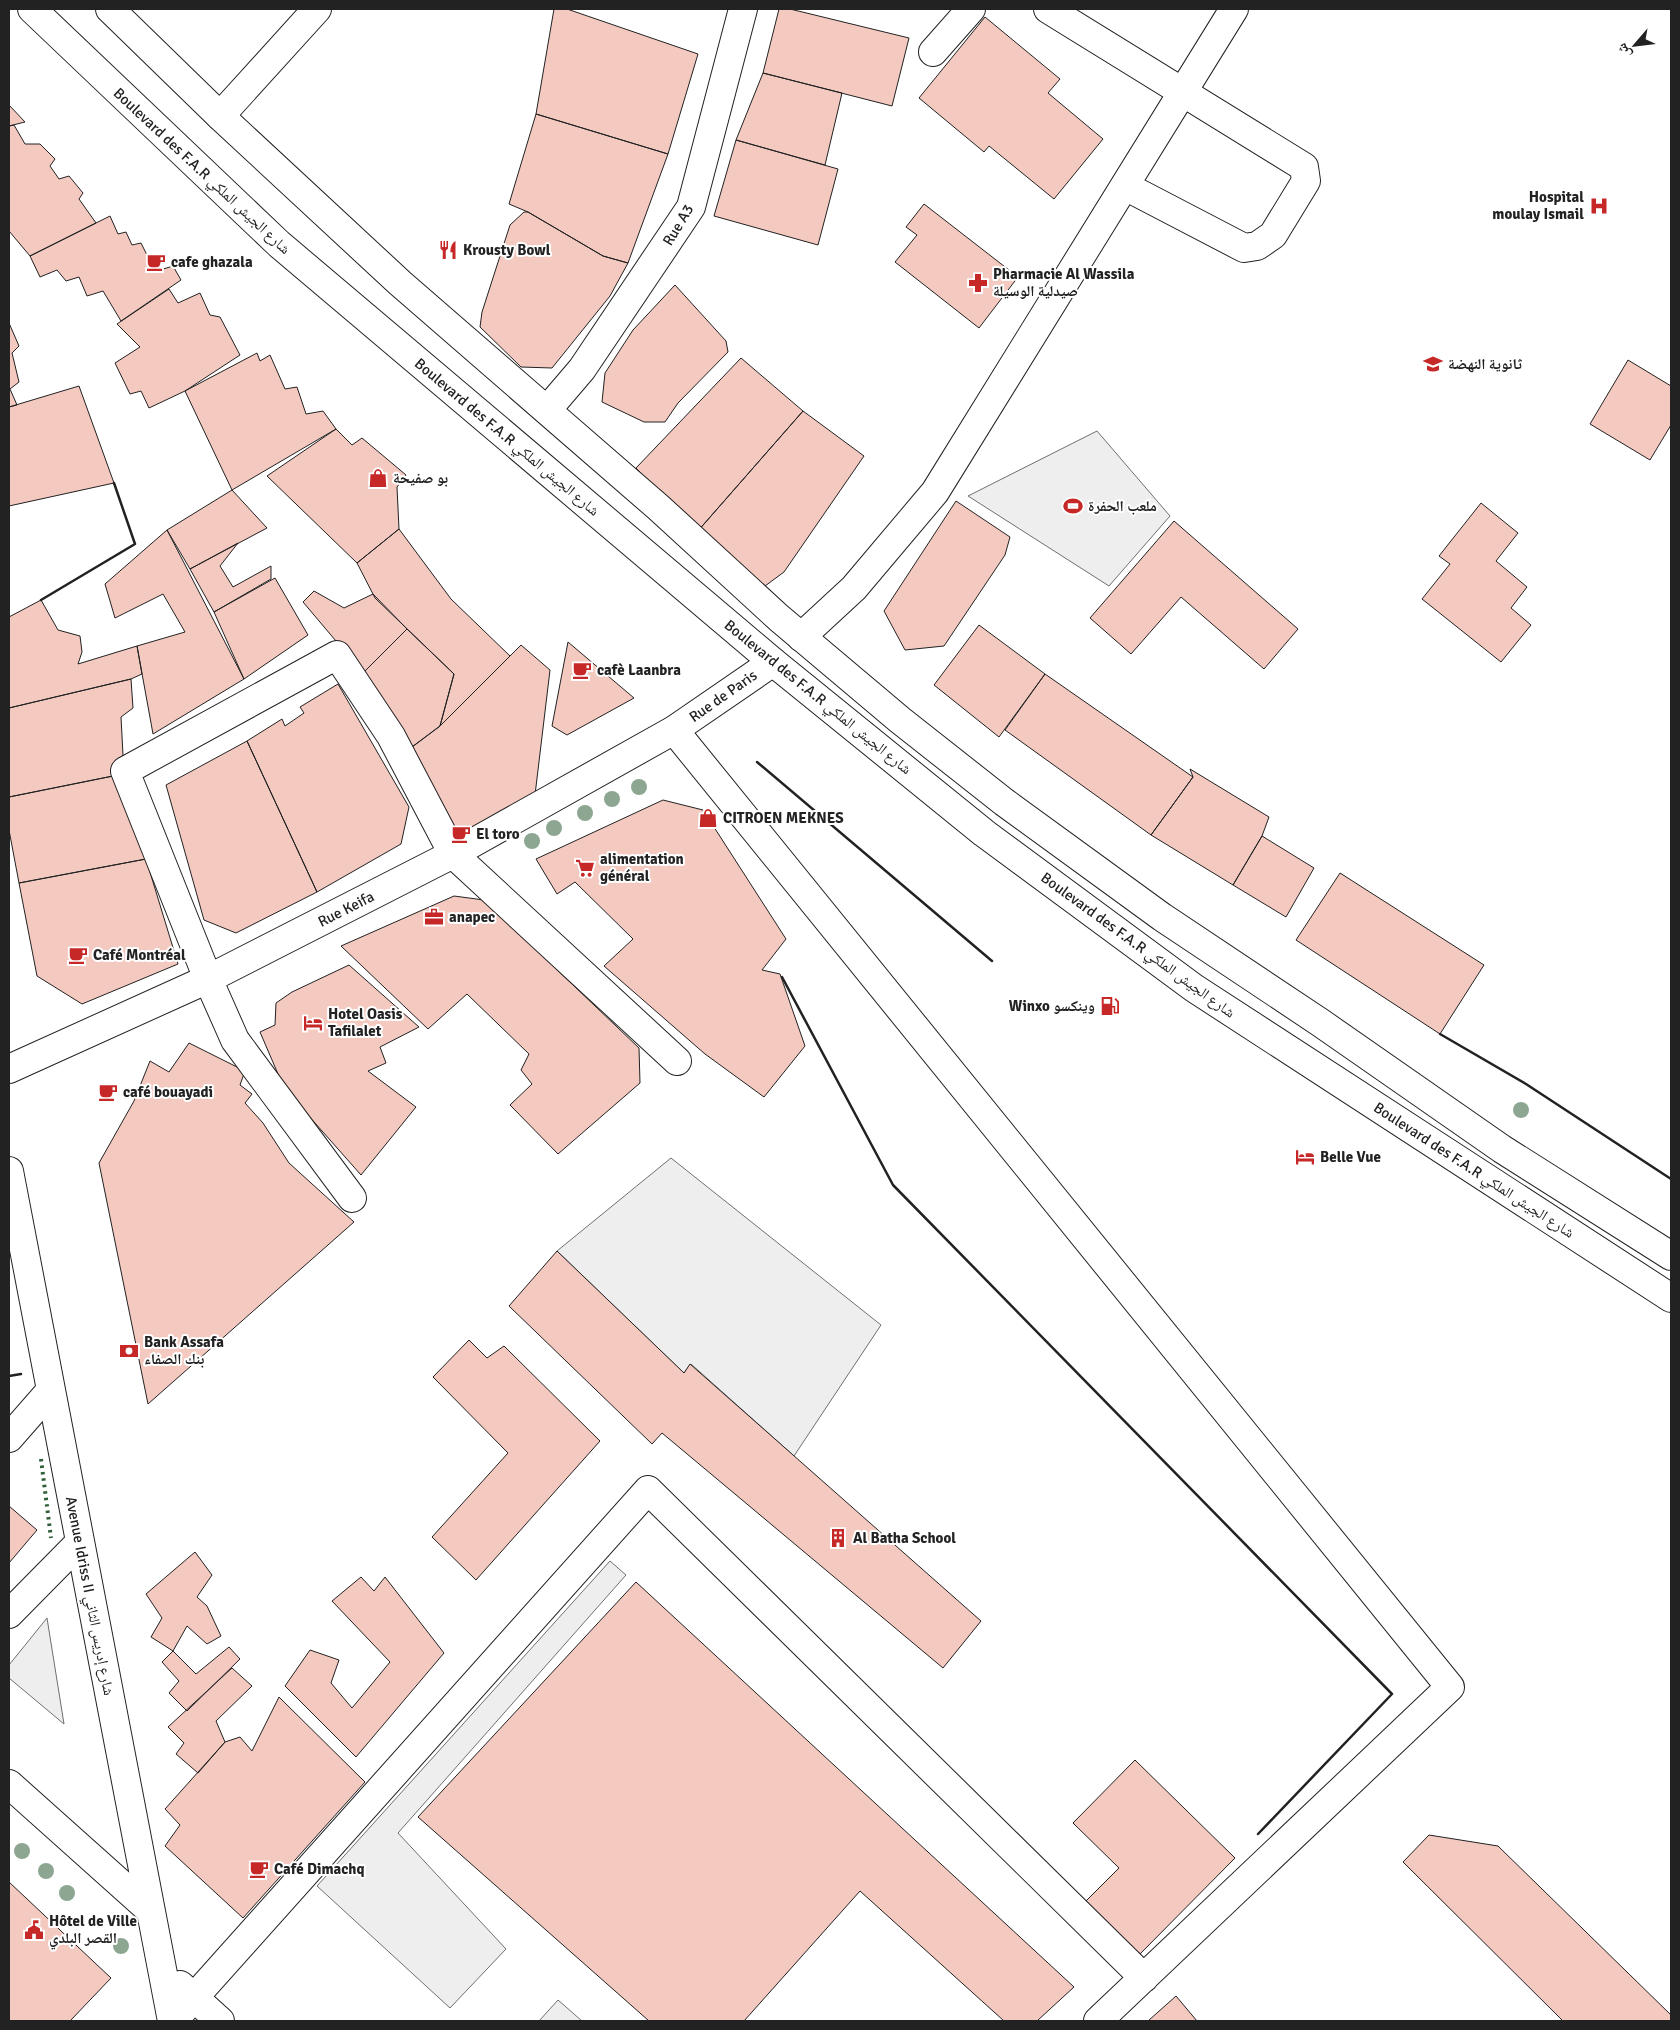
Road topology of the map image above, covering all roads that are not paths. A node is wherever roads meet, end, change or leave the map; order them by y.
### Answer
1 (32, 9) edge
2 (110, 9) edge
3 (317, 9) edge
4 (743, 9) edge
5 (971, 9) edge
6 (1048, 9) edge
7 (1234, 9) edge
8 (933, 52) dead end
9 (1182, 93) junction
10 (220, 116) junction
11 (1125, 186) junction
12 (547, 410) junction
13 (801, 636) junction
14 (773, 662) junction
15 (674, 730) junction
16 (453, 854) junction
17 (208, 979) junction
18 (677, 1061) dead end
19 (9, 1069) edge
20 (9, 1171) edge
21 (352, 1198) dead end
22 (1671, 1256) edge
23 (18, 1266) edge
24 (1671, 1298) edge
25 (51, 1390) junction
26 (9, 1438) edge
27 (80, 1542) junction
28 (9, 1614) edge
29 (9, 1784) edge
30 (151, 1911) junction
31 (162, 1969) junction
32 (1144, 1978) junction
33 (194, 1998) junction
34 (172, 2021) edge
35 (220, 2021) edge
36 (1098, 2021) edge

1 - 14 main road, Boulevard des F.A.R شارع الجيش الملكي
2 - 10 main road
3 - 10 main road
4 - 12 main road, Rue A3
5 - 8 main road
6 - 9 main road
7 - 9 main road
9 - 11 main road
9 - 11 main road
10 - 12 main road
11 - 13 main road
12 - 13 main road
13 - 22 main road
14 - 15 main road, Rue de Paris
14 - 24 main road, Boulevard des F.A.R شارع الجيش الملكي
15 - 16 main road, Rue Keifa
15 - 32 main road
16 - 17 main road, Rue Keifa
16 - 17 main road
16 - 18 main road
17 - 19 main road, Rue Keifa
17 - 21 main road
20 - 23 main road, Avenue Idriss II شارع إدريس الثاني
23 - 25 main road, Avenue Idriss II شارع إدريس الثاني
25 - 26 main road
25 - 27 main road, Avenue Idriss II شارع إدريس الثاني
27 - 28 main road
27 - 30 main road, Avenue Idriss II شارع إدريس الثاني
29 - 30 main road
30 - 31 main road, Avenue Idriss II شارع إدريس الثاني
31 - 33 main road
31 - 34 main road, Avenue Idriss II شارع إدريس الثاني
32 - 33 main road
32 - 36 main road
33 - 34 main road
33 - 35 main road

